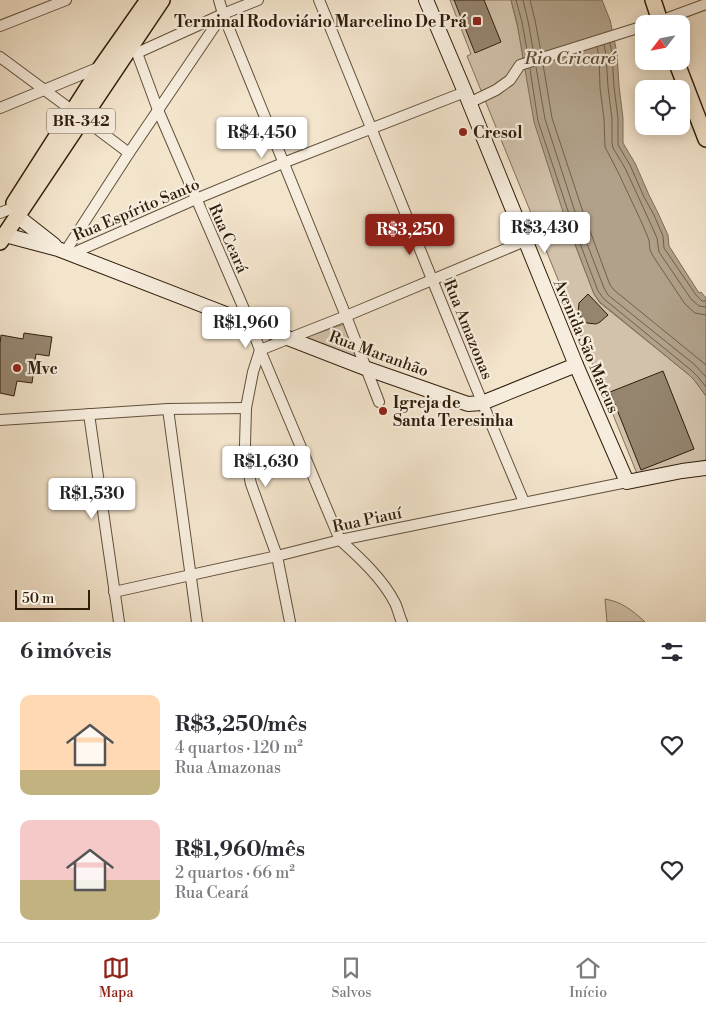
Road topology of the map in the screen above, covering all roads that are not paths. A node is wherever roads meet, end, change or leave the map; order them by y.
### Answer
1 (66, 0) edge
2 (148, 0) edge
3 (162, 0) edge
4 (219, 0) edge
5 (258, 0) edge
6 (319, 0) edge
7 (426, 0) edge
8 (653, 0) edge
9 (706, 4) edge
10 (223, 14) junction
11 (656, 15) edge
12 (678, 15) edge
13 (0, 26) edge
14 (635, 29) edge
15 (133, 51) junction
16 (0, 57) edge
17 (101, 67) junction
18 (679, 70) edge
19 (44, 90) junction
20 (467, 97) junction
21 (0, 108) edge
22 (158, 110) junction
23 (78, 114) junction
24 (372, 128) junction
25 (706, 139) edge
26 (129, 153) junction
27 (283, 163) junction
28 (196, 200) junction
29 (9, 213) edge
30 (2, 233) edge
31 (524, 241) junction
32 (65, 252) junction
33 (433, 279) junction
34 (346, 316) junction
35 (250, 323) junction
36 (290, 338) junction
37 (260, 350) junction
38 (576, 365) junction
39 (365, 368) junction
40 (379, 402) dead end
41 (482, 403) junction
42 (246, 408) junction
43 (168, 409) junction
44 (89, 414) junction
45 (0, 420) edge
46 (706, 468) edge
47 (627, 482) junction
48 (524, 502) junction
49 (340, 540) junction
50 (277, 556) junction
51 (191, 574) junction
52 (114, 592) junction
53 (120, 622) edge
54 (197, 622) edge
55 (290, 622) edge
56 (402, 622) edge

1 - 13 street
2 - 17 main road, BR-342
3 - 15 main road, BR-342
4 - 10 street
5 - 10 street
6 - 24 street, Rua Amazonas
7 - 20 street, Avenida São Mateus
8 - 11 main road
9 - 12 street
10 - 15 street
10 - 22 street
10 - 27 street
14 - 20 street, Rua Espírito Santo
15 - 22 street, Rua Ceará
15 - 23 main road, BR-342
16 - 19 street
17 - 19 street
17 - 23 main road, BR-342
18 - 25 main road
19 - 21 street
19 - 23 street
20 - 24 street, Rua Espírito Santo
20 - 31 street, Avenida São Mateus
22 - 26 street
22 - 28 street, Rua Ceará
23 - 26 street
23 - 29 main road, BR-342
24 - 27 street, Rua Espírito Santo
24 - 33 street, Rua Amazonas
26 - 32 street
27 - 28 street, Rua Espírito Santo
27 - 34 street
28 - 32 street, Rua Espírito Santo
28 - 35 street, Rua Ceará
29 - 30 main road, BR-342
29 - 32 street, Rua Maranhão
30 - 32 street, Rua Maranhão
31 - 33 street
31 - 38 street, Avenida São Mateus
32 - 35 street, Rua Maranhão
33 - 34 street
33 - 41 street, Rua Amazonas
34 - 36 street
34 - 39 street
35 - 36 street, Rua Maranhão
35 - 37 street, Rua Ceará
36 - 37 street
36 - 39 street, Rua Maranhão
37 - 42 street
37 - 49 street, Rua Ceará
38 - 41 street, Rua Maranhão
38 - 47 street, Avenida São Mateus
39 - 40 street
39 - 41 street, Rua Maranhão
41 - 48 street, Rua Amazonas
42 - 43 street
42 - 50 street
43 - 44 street
43 - 51 street
44 - 45 street
44 - 52 street
46 - 47 street
47 - 48 street, Rua Piauí
48 - 49 street, Rua Piauí
49 - 50 street, Rua Piauí
49 - 56 street, Rua Ceará
50 - 51 street, Rua Piauí
50 - 55 street
51 - 52 street, Rua Piauí
51 - 54 street
52 - 53 street

